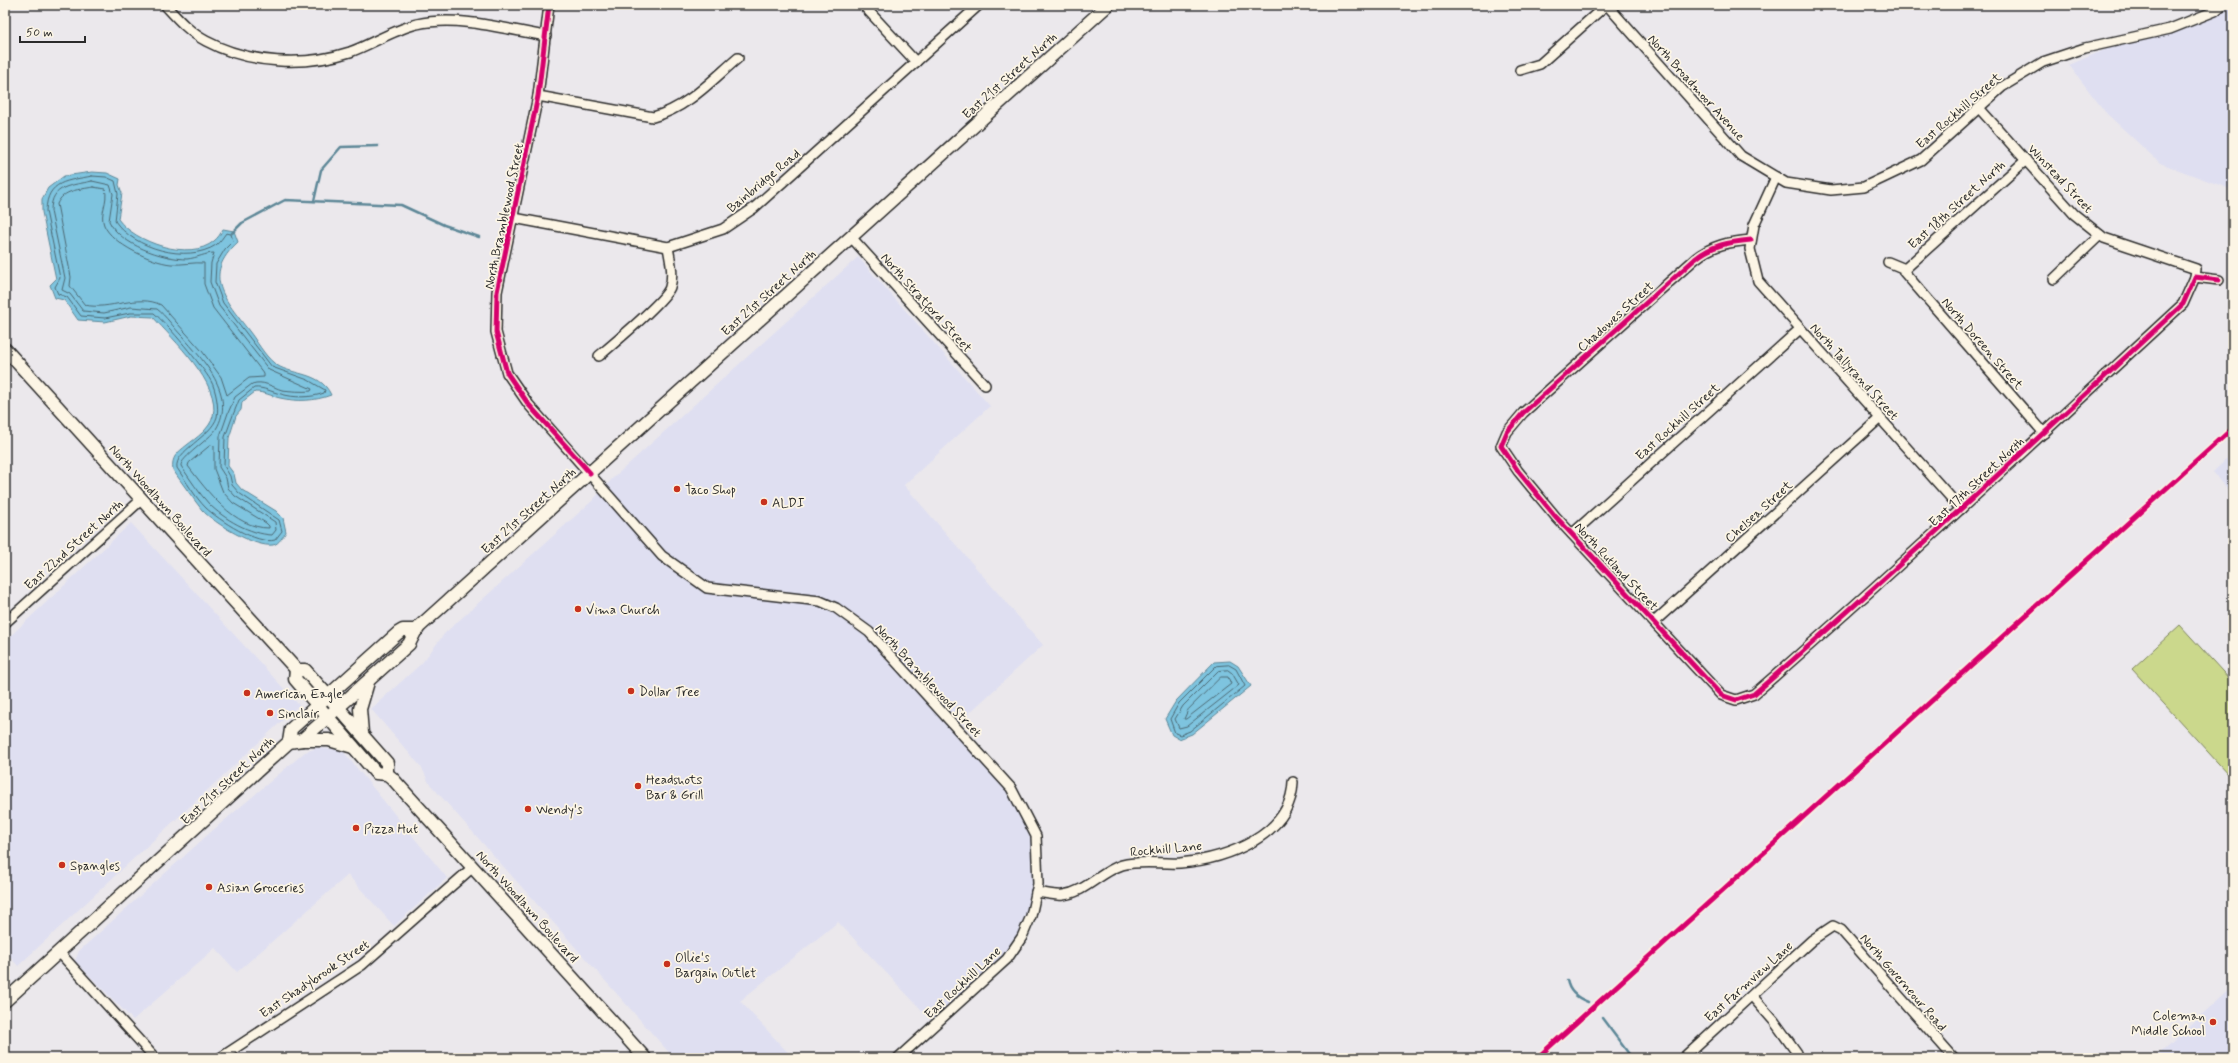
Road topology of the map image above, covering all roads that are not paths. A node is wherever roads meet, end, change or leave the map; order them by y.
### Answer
1 (165, 5) edge
2 (549, 5) edge
3 (863, 5) edge
4 (979, 5) edge
5 (1108, 5) edge
6 (1606, 5) edge
7 (2222, 5) edge
8 (546, 36) junction
9 (738, 58) dead end
10 (916, 62) junction
11 (1520, 70) dead end
12 (538, 96) junction
13 (1979, 108) junction
14 (2026, 160) junction
15 (1776, 177) junction
16 (514, 218) junction
17 (2100, 235) junction
18 (851, 236) junction
19 (1751, 240) junction
20 (668, 247) junction
21 (1888, 262) dead end
22 (1905, 269) junction
23 (2195, 277) junction
24 (2054, 279) dead end
25 (2219, 280) dead end
26 (1800, 329) junction
27 (5, 350) edge
28 (600, 356) dead end
29 (984, 385) dead end
30 (1879, 419) junction
31 (1507, 432) joint
32 (2044, 433) junction
33 (590, 473) junction
34 (141, 500) junction
35 (1961, 509) junction
36 (1572, 534) junction
37 (1654, 622) junction
38 (5, 623) edge
39 (417, 630) junction
40 (296, 670) junction
41 (369, 680) junction
42 (328, 696) junction
43 (1736, 700) joint
44 (317, 705) junction
45 (338, 707) junction
46 (328, 717) junction
47 (362, 733) junction
48 (302, 740) junction
49 (289, 742) junction
50 (353, 747) junction
51 (387, 774) junction
52 (1293, 782) dead end
53 (473, 867) junction
54 (1036, 892) junction
55 (1833, 926) joint
56 (59, 952) junction
57 (1752, 996) junction
58 (5, 1001) edge
59 (155, 1058) edge
60 (220, 1058) edge
61 (645, 1058) edge
62 (898, 1058) edge
63 (1683, 1058) edge
64 (1797, 1058) edge
65 (1954, 1058) edge

1 - 8 street
2 - 8 street, North Bramblewood Street
3 - 10 street
4 - 10 street, Bainbridge Road
5 - 18 main road, East 21st Street North
6 - 11 street
6 - 15 street, North Broadmoor Avenue
7 - 13 street, East Rockhill Street
8 - 12 street, North Bramblewood Street
9 - 12 street
10 - 20 street, Bainbridge Road
12 - 16 street, North Bramblewood Street
13 - 14 street, Winstead Street
13 - 15 street, East Rockhill Street
14 - 17 street, Winstead Street
14 - 22 street, East 18th Street North
15 - 19 street, North Tallyrand Street
16 - 20 street, Bainbridge Road
16 - 33 street, North Bramblewood Street
17 - 23 street, Winstead Street
17 - 24 street
18 - 29 street, North Stratford Street
18 - 33 main road, East 21st Street North
19 - 26 street, North Tallyrand Street
19 - 31 street, Chadowes Street
20 - 28 street
21 - 22 street
22 - 32 street, North Doreen Street
23 - 25 street
23 - 32 street, East 17th Street North
26 - 30 street, North Tallyrand Street
26 - 36 street, East Rockhill Street
27 - 34 main road, North Woodlawn Boulevard
30 - 35 street, North Tallyrand Street
30 - 37 street, Chelsea Street
31 - 36 street, North Rutland Street
32 - 35 street, East 17th Street North
33 - 39 main road, East 21st Street North
33 - 54 street, North Bramblewood Street
34 - 38 street, East 22nd Street North
34 - 40 main road, North Woodlawn Boulevard
35 - 43 street, East 17th Street North
36 - 37 street, North Rutland Street
37 - 43 street, North Rutland Street
39 - 41 main road, East 21st Street North
39 - 42 main road
40 - 42 main road, North Woodlawn Boulevard
40 - 44 main road, North Woodlawn Boulevard
41 - 45 main road, East 21st Street North
41 - 47 main road
42 - 44 main road
42 - 45 main road, North Woodlawn Boulevard
44 - 46 main road, North Woodlawn Boulevard
44 - 49 main road
45 - 46 main road, East 21st Street North
45 - 47 main road, North Woodlawn Boulevard
46 - 48 main road, East 21st Street North
46 - 50 main road, North Woodlawn Boulevard
47 - 51 main road, North Woodlawn Boulevard
48 - 49 main road, East 21st Street North
48 - 50 main road
49 - 56 main road, East 21st Street North
50 - 51 main road, North Woodlawn Boulevard
51 - 53 main road, North Woodlawn Boulevard
52 - 54 street, Rockhill Lane
53 - 60 street, East Shadybrook Street
53 - 61 main road, North Woodlawn Boulevard
54 - 62 street, East Rockhill Lane
55 - 57 street, East Farmview Lane
55 - 65 street, North Governeour Road
56 - 58 main road, East 21st Street North
56 - 59 street
57 - 63 street, East Farmview Lane
57 - 64 street

